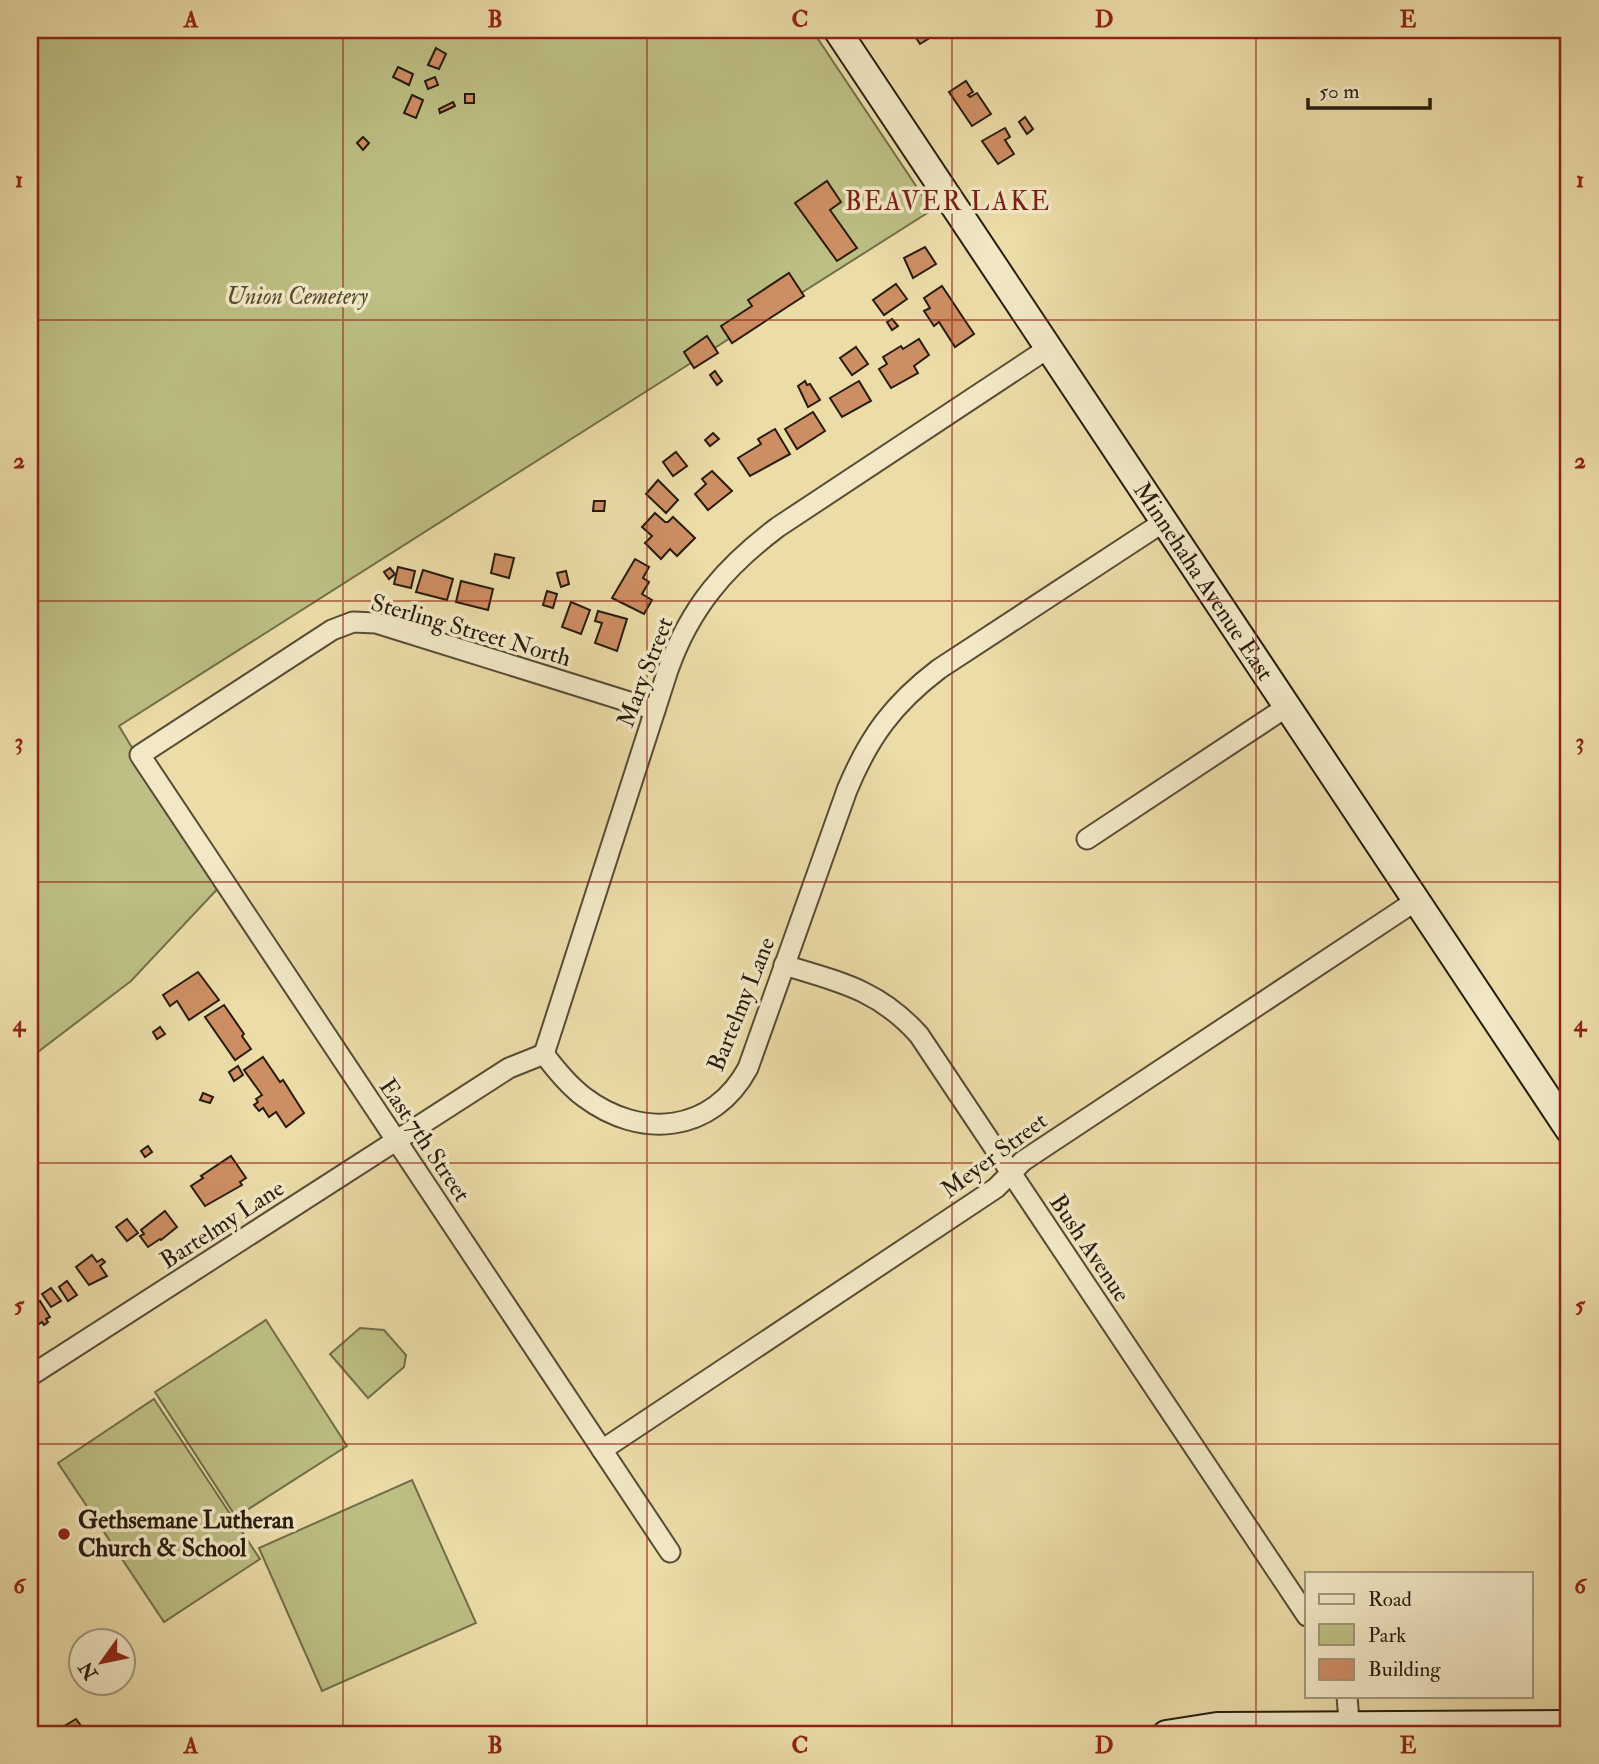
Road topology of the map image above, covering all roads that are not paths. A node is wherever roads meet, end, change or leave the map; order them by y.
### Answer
1 (837, 30) edge
2 (1050, 347) junction
3 (1165, 521) junction
4 (1288, 706) junction
5 (655, 710) junction
6 (140, 755) joint
7 (1087, 839) dead end
8 (1417, 900) junction
9 (784, 965) junction
10 (544, 1054) junction
11 (1569, 1130) edge
12 (396, 1142) junction
13 (1012, 1174) junction
14 (30, 1376) edge
15 (602, 1450) junction
16 (670, 1552) dead end
17 (1305, 1613) edge
18 (1347, 1698) edge
19 (1569, 1724) edge
20 (1350, 1730) edge
21 (1166, 1734) edge

1 - 2 main road, Minnehaha Avenue East
2 - 3 main road, Minnehaha Avenue East
2 - 5 street, Mary Street
3 - 4 main road, Minnehaha Avenue East
3 - 9 street, Bartelmy Lane
4 - 7 street
4 - 8 main road, Minnehaha Avenue East
5 - 6 street, Sterling Street North
5 - 10 street, Mary Street
6 - 12 street, East 7th Street
8 - 11 main road, Minnehaha Avenue East
8 - 13 street, Meyer Street
9 - 10 street, Bartelmy Lane
9 - 13 street, Bush Avenue
10 - 12 street, Bartelmy Lane
12 - 14 street, Bartelmy Lane
12 - 15 street, East 7th Street
13 - 15 street, Meyer Street
13 - 17 street, Bush Avenue
15 - 16 street, East 7th Street
18 - 20 street
19 - 20 main road
20 - 21 main road

